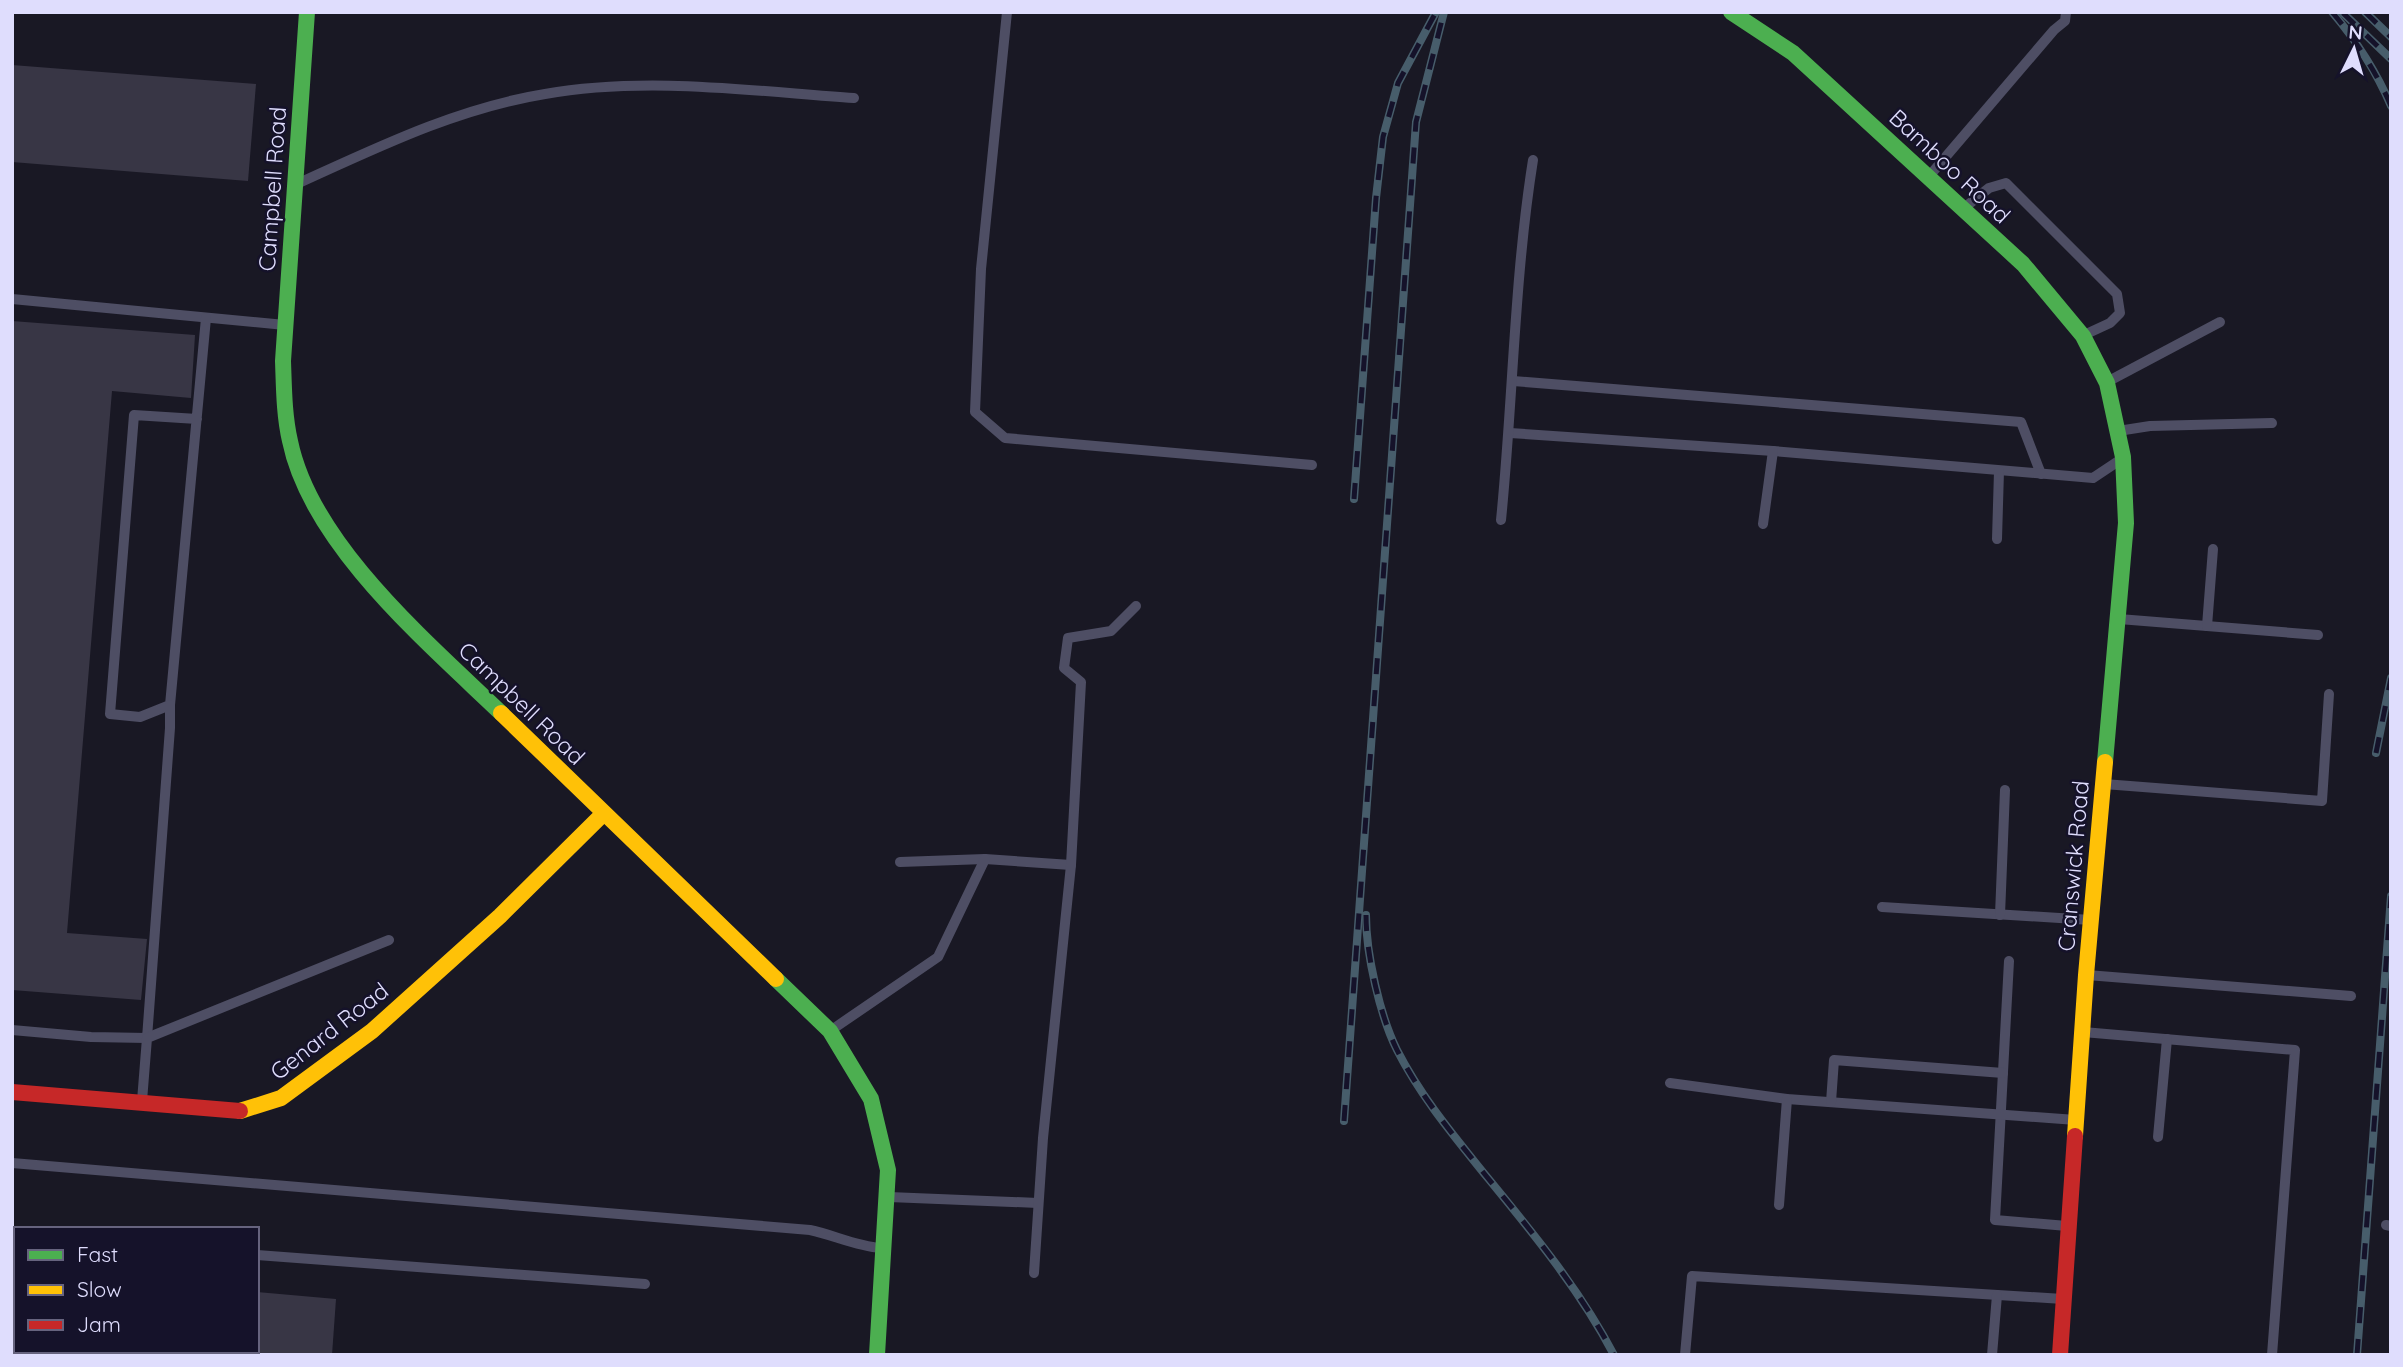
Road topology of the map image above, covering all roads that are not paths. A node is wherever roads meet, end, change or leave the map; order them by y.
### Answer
1 (307, 12) edge
2 (1007, 12) edge
3 (1731, 12) edge
4 (2066, 12) edge
5 (854, 98) dead end
6 (1533, 160) dead end
7 (1929, 176) junction
8 (295, 184) junction
9 (1964, 208) junction
10 (12, 299) edge
11 (206, 318) junction
12 (2220, 322) dead end
13 (286, 326) junction
14 (2083, 336) junction
15 (1513, 381) junction
16 (2107, 383) junction
17 (197, 419) junction
18 (2273, 423) dead end
19 (2117, 431) junction
20 (1510, 433) junction
21 (1773, 451) junction
22 (2123, 457) junction
23 (1312, 465) dead end
24 (1999, 471) junction
25 (2041, 474) junction
26 (1502, 520) dead end
27 (1763, 524) dead end
28 (1997, 539) dead end
29 (2213, 549) dead end
30 (1136, 606) dead end
31 (2119, 619) junction
32 (2207, 626) junction
33 (2318, 635) dead end
34 (2329, 694) dead end
35 (170, 705) junction
36 (2104, 784) junction
37 (2006, 790) dead end
38 (603, 814) junction
39 (985, 859) junction
40 (900, 862) dead end
41 (1071, 865) junction
42 (1882, 907) dead end
43 (2000, 915) junction
44 (2091, 920) junction
45 (389, 940) dead end
46 (2009, 961) dead end
47 (2086, 975) junction
48 (2351, 996) dead end
49 (12, 1030) edge
50 (830, 1031) junction
51 (2082, 1032) junction
52 (147, 1038) junction
53 (2167, 1039) junction
54 (2003, 1073) junction
55 (1670, 1083) dead end
56 (12, 1092) edge
57 (1787, 1099) junction
58 (1831, 1102) junction
59 (141, 1105) junction
60 (2001, 1114) junction
61 (2076, 1120) junction
62 (2158, 1137) dead end
63 (12, 1163) edge
64 (888, 1198) junction
65 (1038, 1203) junction
66 (1779, 1205) dead end
67 (2068, 1226) junction
68 (885, 1249) junction
69 (259, 1255) edge
70 (1034, 1273) dead end
71 (645, 1284) dead end
72 (1997, 1295) junction
73 (2063, 1300) junction
74 (877, 1355) edge
75 (1685, 1355) edge
76 (1992, 1355) edge
77 (2060, 1355) edge
78 (2272, 1355) edge

1 - 8 street, Campbell Road
2 - 23 lane
3 - 7 street, Bamboo Road
4 - 7 lane
5 - 8 lane
6 - 15 lane
7 - 9 street, Bamboo Road
8 - 13 street, Campbell Road
9 - 14 street, Bamboo Road
9 - 14 lane
10 - 11 lane
11 - 13 lane
11 - 17 lane
12 - 16 lane
13 - 38 street, Campbell Road
14 - 16 street, Bamboo Road
15 - 20 lane
15 - 25 lane
16 - 19 street, Cranswick Road
17 - 35 lane
17 - 35 lane
18 - 19 lane
19 - 22 street, Cranswick Road
20 - 21 lane
20 - 26 lane
21 - 24 lane
21 - 27 lane
22 - 25 lane
22 - 31 street, Cranswick Road
24 - 25 lane
24 - 28 lane
29 - 32 lane
30 - 41 lane
31 - 32 lane
31 - 36 street, Cranswick Road
32 - 33 lane
34 - 36 lane
35 - 52 lane
36 - 44 street, Cranswick Road
37 - 43 lane
38 - 50 street, Campbell Road
38 - 59 street, Genard Road
39 - 40 lane
39 - 41 lane
39 - 50 lane
41 - 65 lane
42 - 43 lane
43 - 44 lane
44 - 47 street, Cranswick Road
45 - 52 lane
46 - 54 lane
47 - 48 lane
47 - 51 street, Cranswick Road
49 - 52 lane
50 - 64 street, Campbell Road
51 - 53 lane
51 - 61 street, Cranswick Road
52 - 59 lane
53 - 62 lane
53 - 78 lane
54 - 58 lane
54 - 60 lane
55 - 57 lane
56 - 59 street, Genard Road
57 - 58 lane
57 - 66 lane
58 - 60 lane
60 - 61 lane
60 - 67 lane
61 - 67 street, Cranswick Road
63 - 68 lane
64 - 65 lane
64 - 68 street, Campbell Road
65 - 70 lane
67 - 73 street, Cranswick Road
68 - 74 street, Campbell Road
69 - 71 lane
72 - 73 lane
72 - 75 lane
72 - 76 lane
73 - 77 street, Cranswick Road

